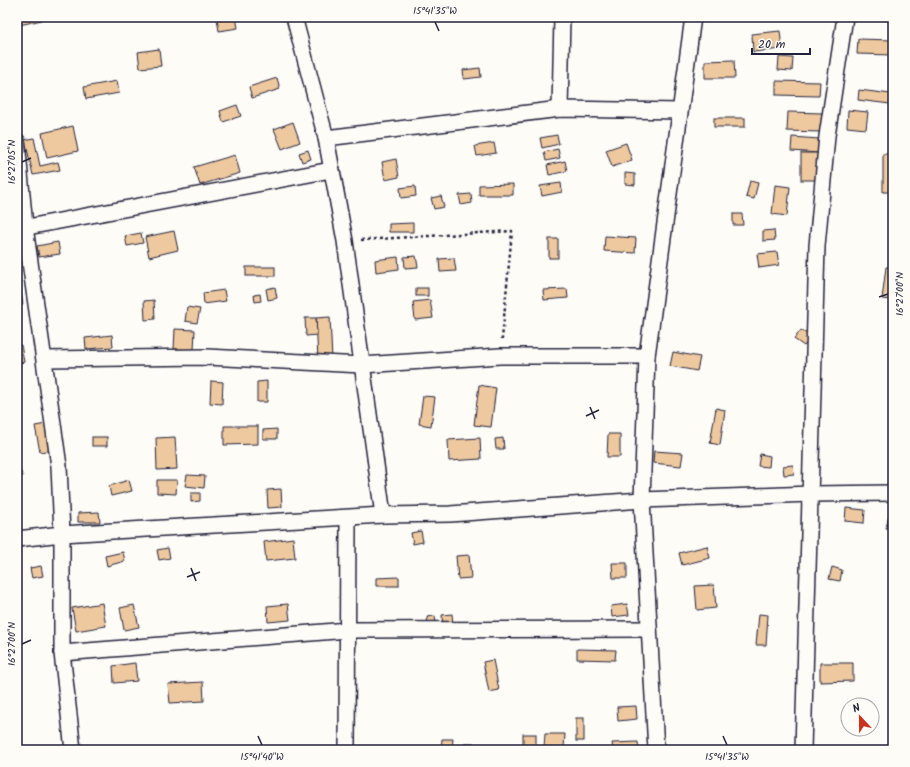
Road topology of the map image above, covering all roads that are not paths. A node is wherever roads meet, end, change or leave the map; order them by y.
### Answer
1 (294, 17) edge
2 (562, 17) edge
3 (693, 17) edge
4 (845, 17) edge
5 (560, 109) junction
6 (680, 110) junction
7 (326, 138) junction
8 (17, 141) edge
9 (331, 170) junction
10 (21, 228) edge
11 (647, 356) junction
12 (45, 359) junction
13 (362, 365) junction
14 (893, 493) edge
15 (810, 494) junction
16 (642, 500) junction
17 (383, 515) junction
18 (348, 519) junction
19 (62, 534) junction
20 (17, 539) edge
21 (649, 629) junction
22 (348, 630) junction
23 (62, 653) junction
24 (73, 750) edge
25 (347, 750) edge
26 (656, 750) edge
27 (803, 750) edge

1 - 7 street
2 - 5 street
3 - 6 street
4 - 15 street
5 - 6 street
5 - 7 street
6 - 11 street
7 - 9 street
8 - 10 street
9 - 10 street
9 - 13 street
10 - 12 street
11 - 13 street
11 - 16 street
12 - 13 street
12 - 19 street
13 - 17 street
14 - 15 street
15 - 16 street
15 - 27 street
16 - 17 street
16 - 21 street
17 - 18 street
18 - 19 street
18 - 22 street
19 - 20 street
19 - 23 street
21 - 22 street
21 - 26 street
22 - 23 street
22 - 25 street
23 - 24 street

